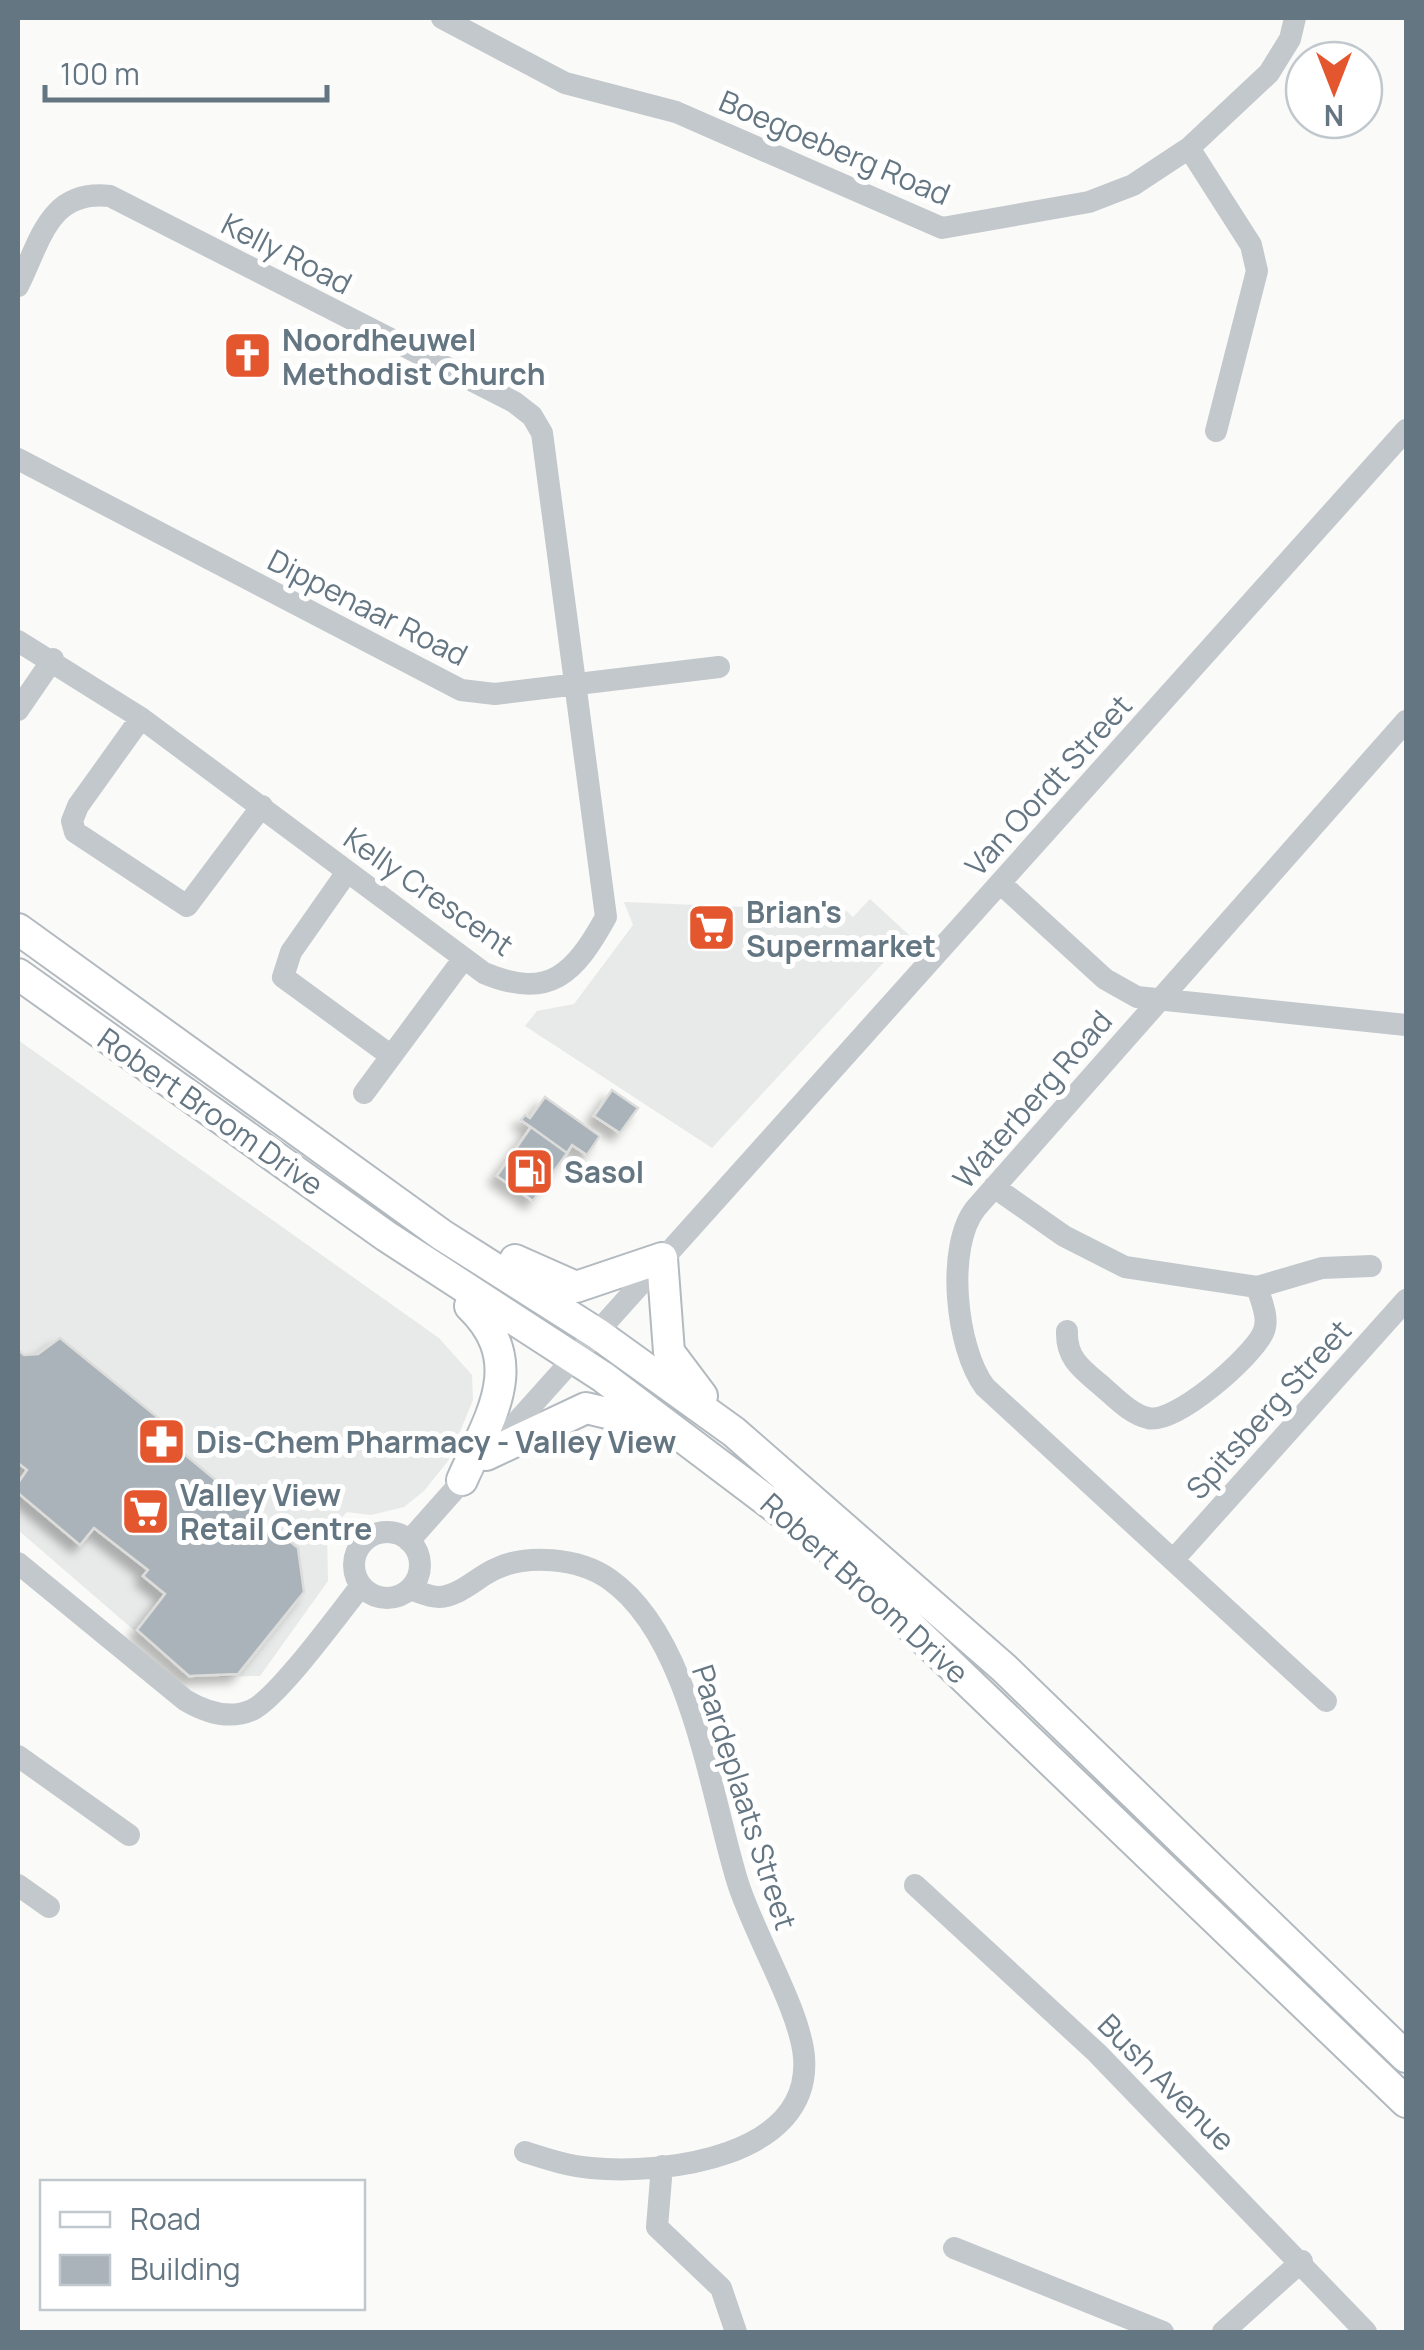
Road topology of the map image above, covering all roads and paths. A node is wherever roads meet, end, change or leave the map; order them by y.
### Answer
1 (442, 18) edge
2 (1295, 18) edge
3 (1189, 148) junction
4 (18, 286) edge
5 (1406, 430) edge
6 (1216, 431) dead end
7 (18, 460) edge
8 (18, 641) edge
9 (53, 660) junction
10 (719, 667) dead end
11 (576, 685) junction
12 (18, 710) edge
13 (141, 718) junction
14 (1406, 721) edge
15 (262, 806) junction
16 (347, 872) junction
17 (1000, 882) junction
18 (18, 929) edge
19 (464, 958) junction
20 (18, 974) edge
21 (1157, 1002) junction
22 (1406, 1025) edge
23 (390, 1056) junction
24 (364, 1093) dead end
25 (994, 1188) junction
26 (386, 1236) junction
27 (442, 1236) junction
28 (662, 1258) junction
29 (1371, 1266) dead end
30 (1258, 1287) junction
31 (1406, 1300) edge
32 (1067, 1332) dead end
33 (598, 1334) junction
34 (574, 1360) junction
35 (734, 1432) junction
36 (486, 1455) junction
37 (739, 1477) junction
38 (462, 1480) junction
39 (409, 1541) junction
40 (1175, 1558) junction
41 (18, 1563) edge
42 (361, 1586) junction
43 (410, 1589) junction
44 (1326, 1701) dead end
45 (18, 1756) edge
46 (130, 1834) dead end
47 (18, 1885) edge
48 (915, 1886) dead end
49 (49, 1907) dead end
50 (1406, 2057) edge
51 (1406, 2102) edge
52 (525, 2152) dead end
53 (662, 2166) junction
54 (954, 2248) dead end
55 (1302, 2261) junction
56 (736, 2332) edge
57 (1163, 2332) edge
58 (1223, 2332) edge
59 (1366, 2332) edge

1 - 3 street, Boegoeberg Road
2 - 3 street, Boegoeberg Road
3 - 6 street
4 - 11 street, Kelly Road
5 - 17 street, Van Oordt Street
7 - 11 street, Dippenaar Road
8 - 9 street, Kelly Crescent
9 - 12 street
9 - 13 street, Kelly Crescent
10 - 11 street, Dippenaar Road
11 - 19 street, Kelly Crescent
13 - 15 street, Kelly Crescent
13 - 15 street
14 - 21 street, Waterberg Road
15 - 16 street, Kelly Crescent
16 - 19 street, Kelly Crescent
16 - 23 street
17 - 21 street
17 - 28 street, Van Oordt Street
18 - 27 street, Robert Broom Drive
19 - 23 street
20 - 26 street, Robert Broom Drive
21 - 22 street
21 - 25 street, Waterberg Road
23 - 24 street
25 - 30 street
25 - 40 street, Waterberg Road
26 - 34 street, Robert Broom Drive
26 - 38 street
27 - 28 street
27 - 33 street, Robert Broom Drive
28 - 33 street, Van Oordt Street
28 - 35 street
29 - 30 street
30 - 32 street
31 - 40 street, Spitsberg Street
33 - 34 street, Van Oordt Street
33 - 35 street, Robert Broom Drive
34 - 36 street, Van Oordt Street
34 - 37 street, Robert Broom Drive
35 - 50 street, Robert Broom Drive
36 - 37 street
36 - 38 street, Van Oordt Street
37 - 51 street, Robert Broom Drive
38 - 39 street, Van Oordt Street
39 - 42 street
39 - 43 street
40 - 44 street, Waterberg Road
41 - 42 street
42 - 43 street
43 - 53 street, Paardeplaats Street
45 - 46 street
47 - 49 street
48 - 55 street, Bush Avenue
52 - 53 street, Paardeplaats Street
53 - 56 street
54 - 57 street
55 - 58 street
55 - 59 street, Bush Avenue

